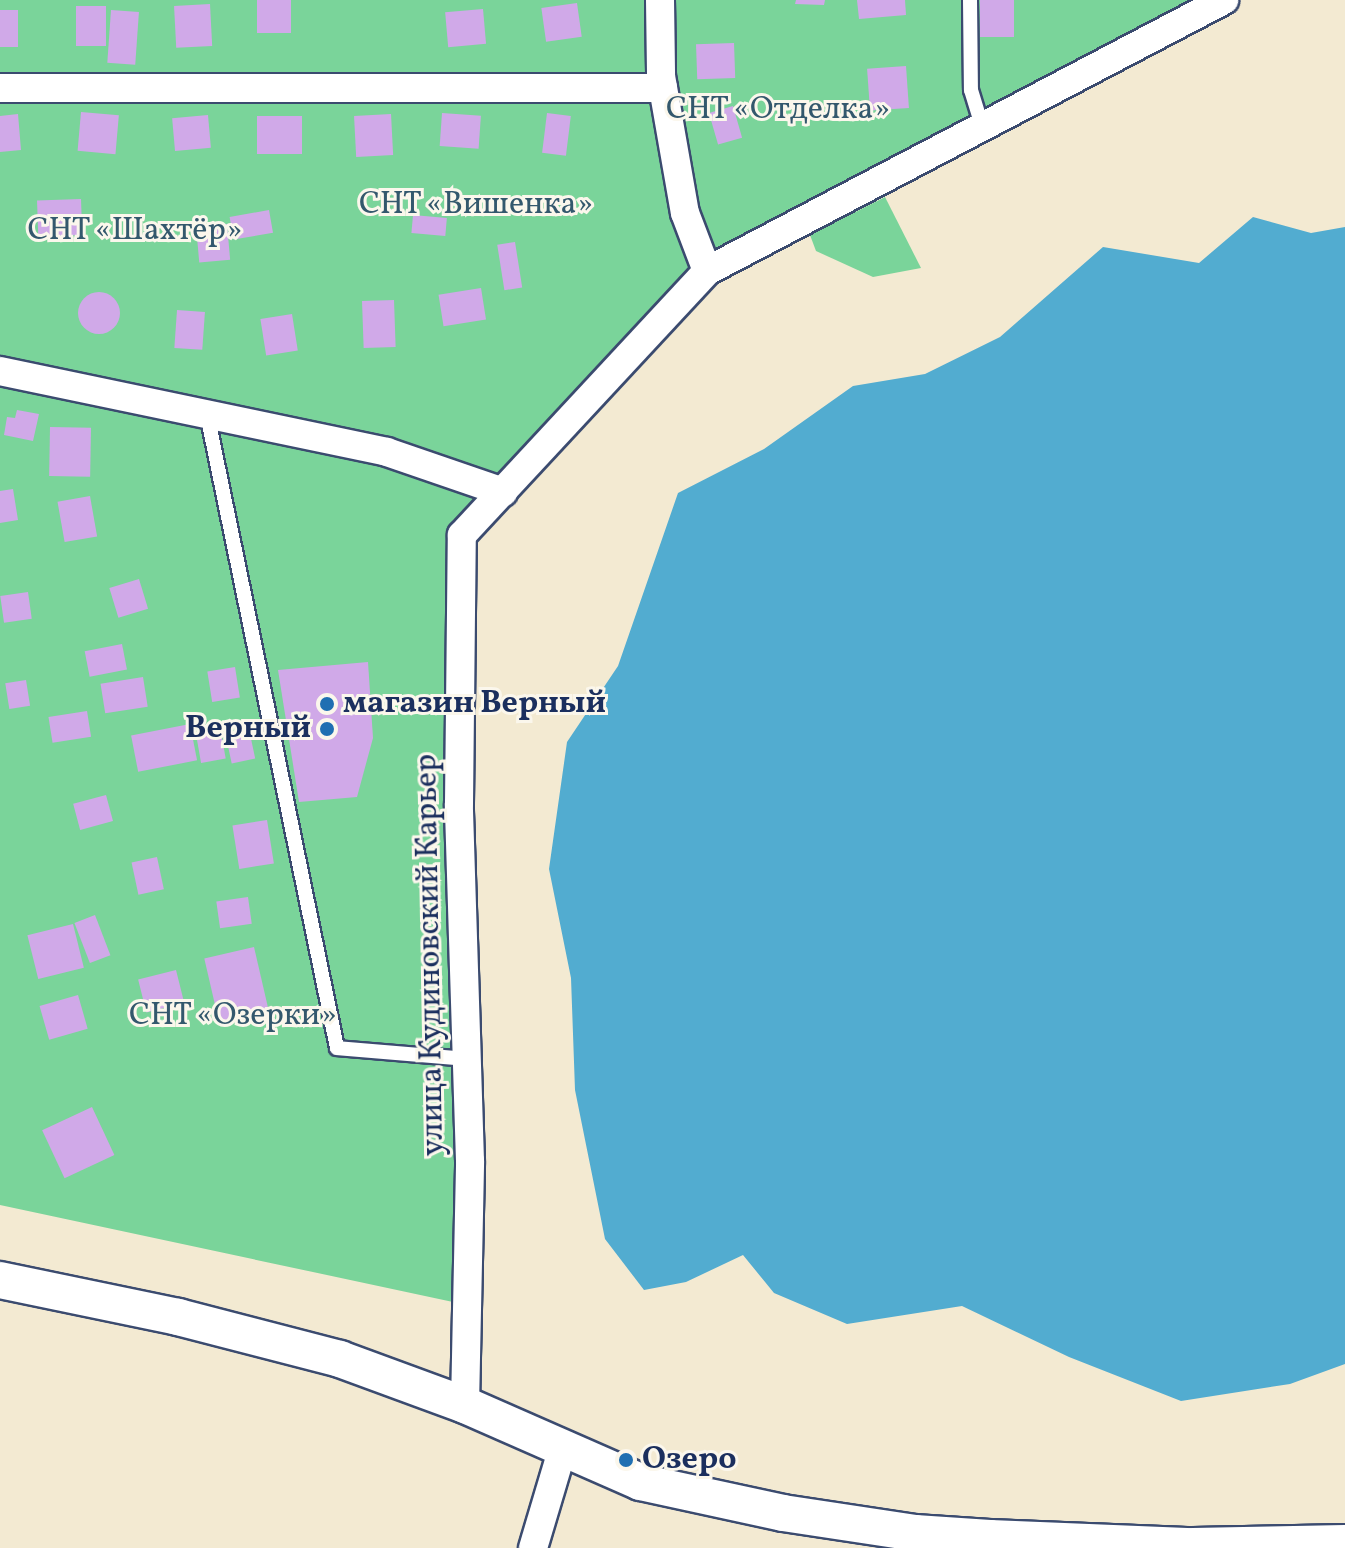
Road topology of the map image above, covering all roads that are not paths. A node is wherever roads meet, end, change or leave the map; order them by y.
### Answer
1 (660, 0) edge
2 (970, 0) edge
3 (1224, 0) edge
4 (0, 88) edge
5 (663, 88) junction
6 (982, 127) junction
7 (707, 271) junction
8 (0, 371) edge
9 (207, 414) junction
10 (503, 492) junction
11 (467, 1059) junction
12 (0, 1280) edge
13 (465, 1405) junction
14 (562, 1451) junction
15 (1345, 1543) edge
16 (533, 1548) edge

1 - 5 street
2 - 6 lane
3 - 6 street, улица Кудиновский Карьер
4 - 5 street
5 - 7 street
6 - 7 street, улица Кудиновский Карьер
7 - 10 street, улица Кудиновский Карьер
8 - 9 street
9 - 10 street
9 - 11 lane
10 - 11 street, улица Кудиновский Карьер
11 - 13 street, улица Кудиновский Карьер
12 - 13 street
13 - 14 street
14 - 15 street
14 - 16 street

